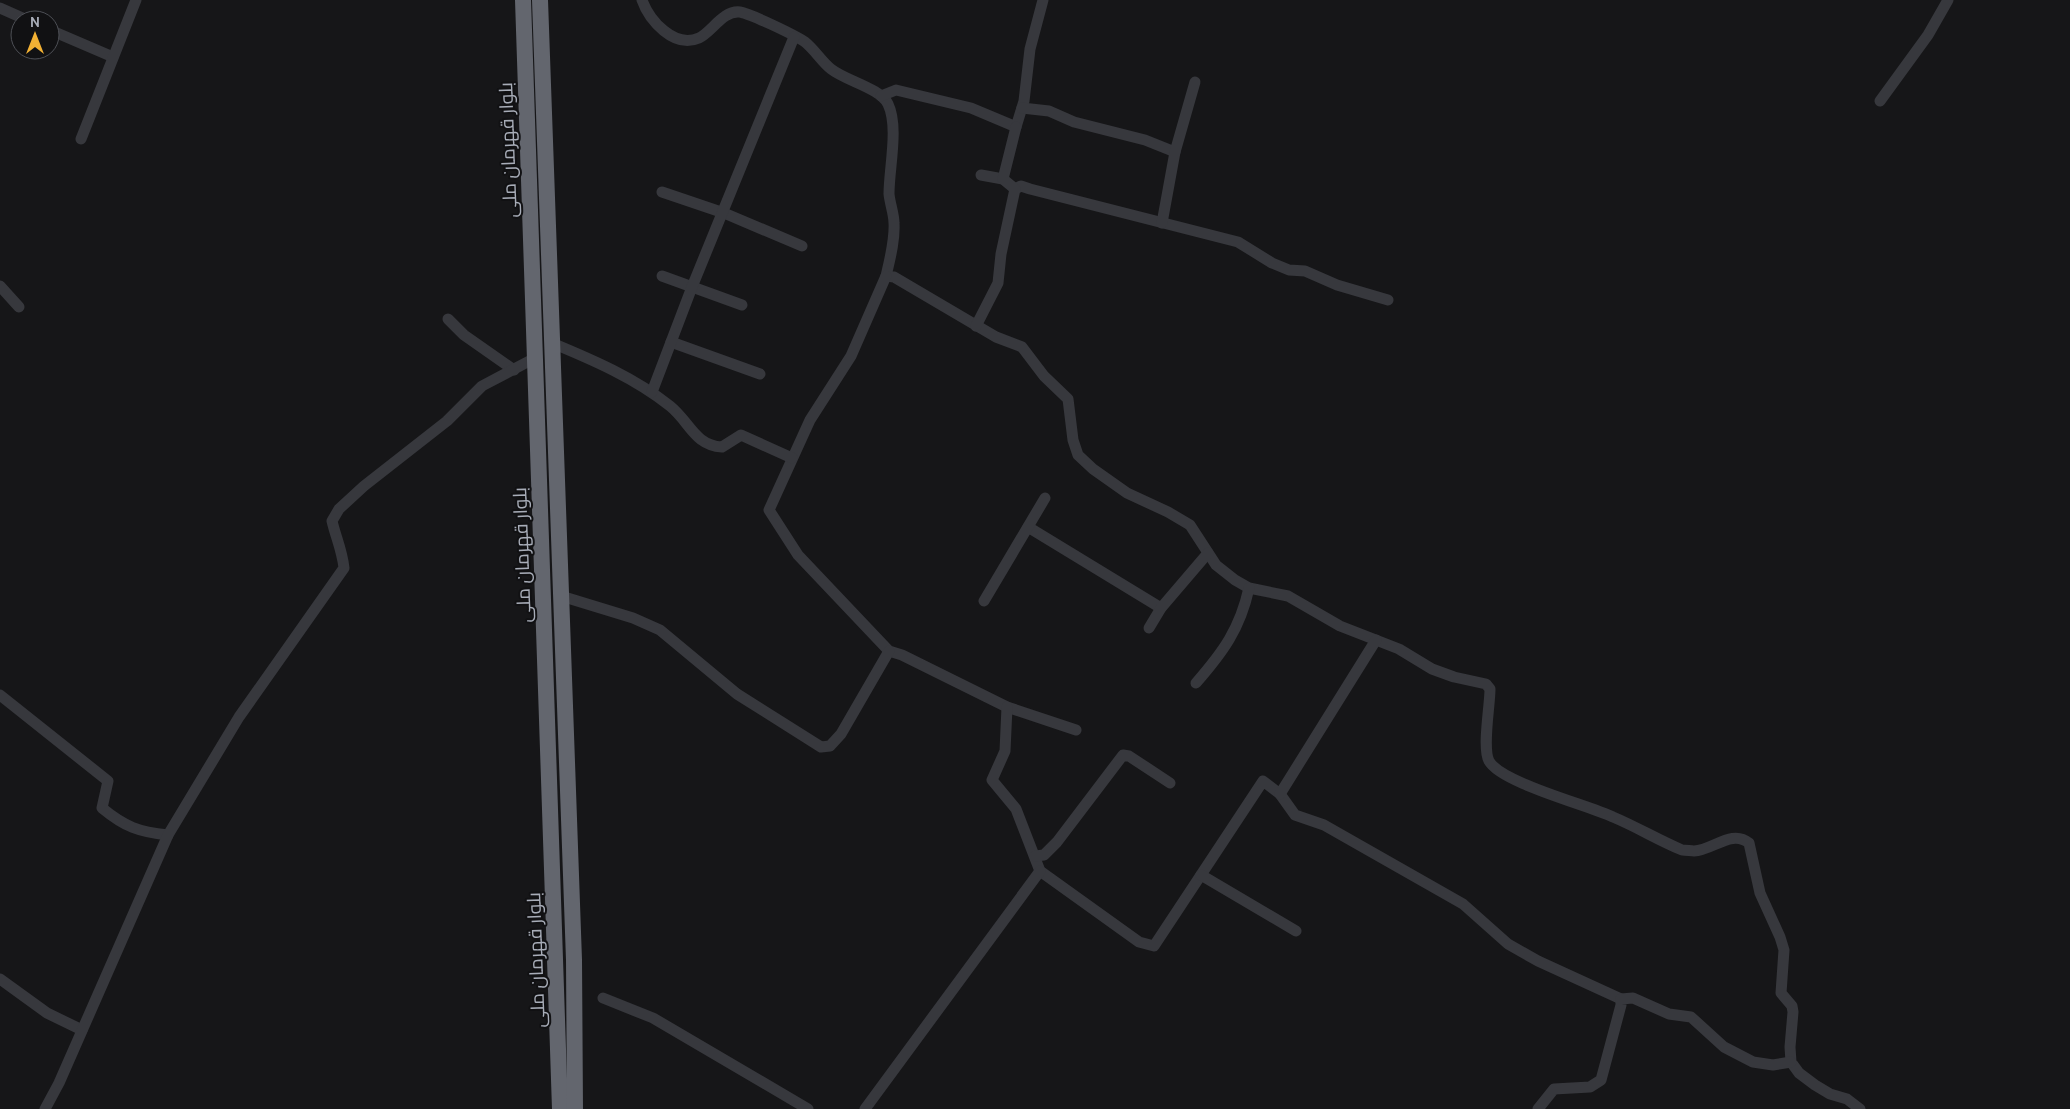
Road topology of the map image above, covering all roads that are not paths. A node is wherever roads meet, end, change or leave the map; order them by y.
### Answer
1 (136, 0) edge
2 (523, 0) edge
3 (540, 0) edge
4 (642, 0) edge
5 (1043, 0) edge
6 (1948, 0) edge
7 (60, 34) edge
8 (794, 37) junction
9 (114, 57) junction
10 (1195, 82) dead end
11 (881, 96) junction
12 (1880, 101) dead end
13 (1022, 108) junction
14 (1016, 127) junction
15 (81, 139) dead end
16 (1175, 152) junction
17 (981, 175) dead end
18 (1003, 179) junction
19 (1015, 189) junction
20 (662, 192) dead end
21 (724, 213) junction
22 (1162, 223) junction
23 (802, 246) dead end
24 (662, 276) dead end
25 (886, 276) junction
26 (0, 286) edge
27 (692, 287) junction
28 (1388, 300) dead end
29 (742, 305) dead end
30 (19, 307) dead end
31 (448, 319) dead end
32 (976, 326) junction
33 (671, 342) junction
34 (552, 343) junction
35 (535, 358) junction
36 (514, 370) junction
37 (760, 374) dead end
38 (652, 392) junction
39 (792, 458) junction
40 (1045, 498) dead end
41 (1028, 527) junction
42 (1208, 553) junction
43 (1249, 588) junction
44 (561, 596) junction
45 (984, 600) dead end
46 (1161, 608) junction
47 (1148, 628) dead end
48 (1376, 640) junction
49 (888, 651) junction
50 (1196, 683) dead end
51 (0, 695) edge
52 (1007, 707) junction
53 (1076, 730) dead end
54 (1170, 783) dead end
55 (1280, 794) junction
56 (168, 835) junction
57 (1035, 856) junction
58 (1040, 871) junction
59 (1201, 875) junction
60 (1296, 931) dead end
61 (0, 979) edge
62 (603, 998) dead end
63 (1621, 1000) junction
64 (82, 1030) junction
65 (1791, 1062) junction
66 (44, 1109) edge
67 (560, 1109) edge
68 (575, 1109) edge
69 (808, 1109) edge
70 (866, 1109) edge
71 (1538, 1109) edge
72 (1860, 1109) edge

1 - 9 street
2 - 35 highway, بلوار قهرمان ملی
3 - 34 highway, بلوار قهرمان ملی
4 - 8 street
5 - 13 street
6 - 12 street
7 - 9 street
8 - 11 street
8 - 21 street
9 - 15 street
10 - 16 street
11 - 14 street
11 - 25 street
13 - 14 street
13 - 16 street
14 - 18 street
16 - 22 street
17 - 18 street
18 - 19 street
19 - 22 street
19 - 32 street
20 - 21 street
21 - 23 street
21 - 27 street
22 - 28 street
24 - 27 street
25 - 32 street
25 - 39 street
26 - 30 street
27 - 29 street
27 - 33 street
31 - 36 street
32 - 42 street
33 - 37 street
33 - 38 street
34 - 38 street
34 - 44 highway, بلوار قهرمان ملی
35 - 36 street
35 - 67 highway, بلوار قهرمان ملی
36 - 56 street
38 - 39 street
39 - 49 street
40 - 41 street
41 - 45 street
41 - 46 street
42 - 43 street
42 - 46 street
43 - 48 street
43 - 50 street
44 - 49 street
44 - 68 highway, بلوار قهرمان ملی
46 - 47 street
48 - 55 street
48 - 65 street
49 - 52 street
51 - 56 street
52 - 53 street
52 - 57 street
54 - 57 street
55 - 59 street
55 - 63 street
56 - 64 street
57 - 58 street
58 - 59 street
58 - 70 street
59 - 60 street
61 - 64 street
62 - 69 street
63 - 65 street
63 - 71 street
64 - 66 street
65 - 72 street

